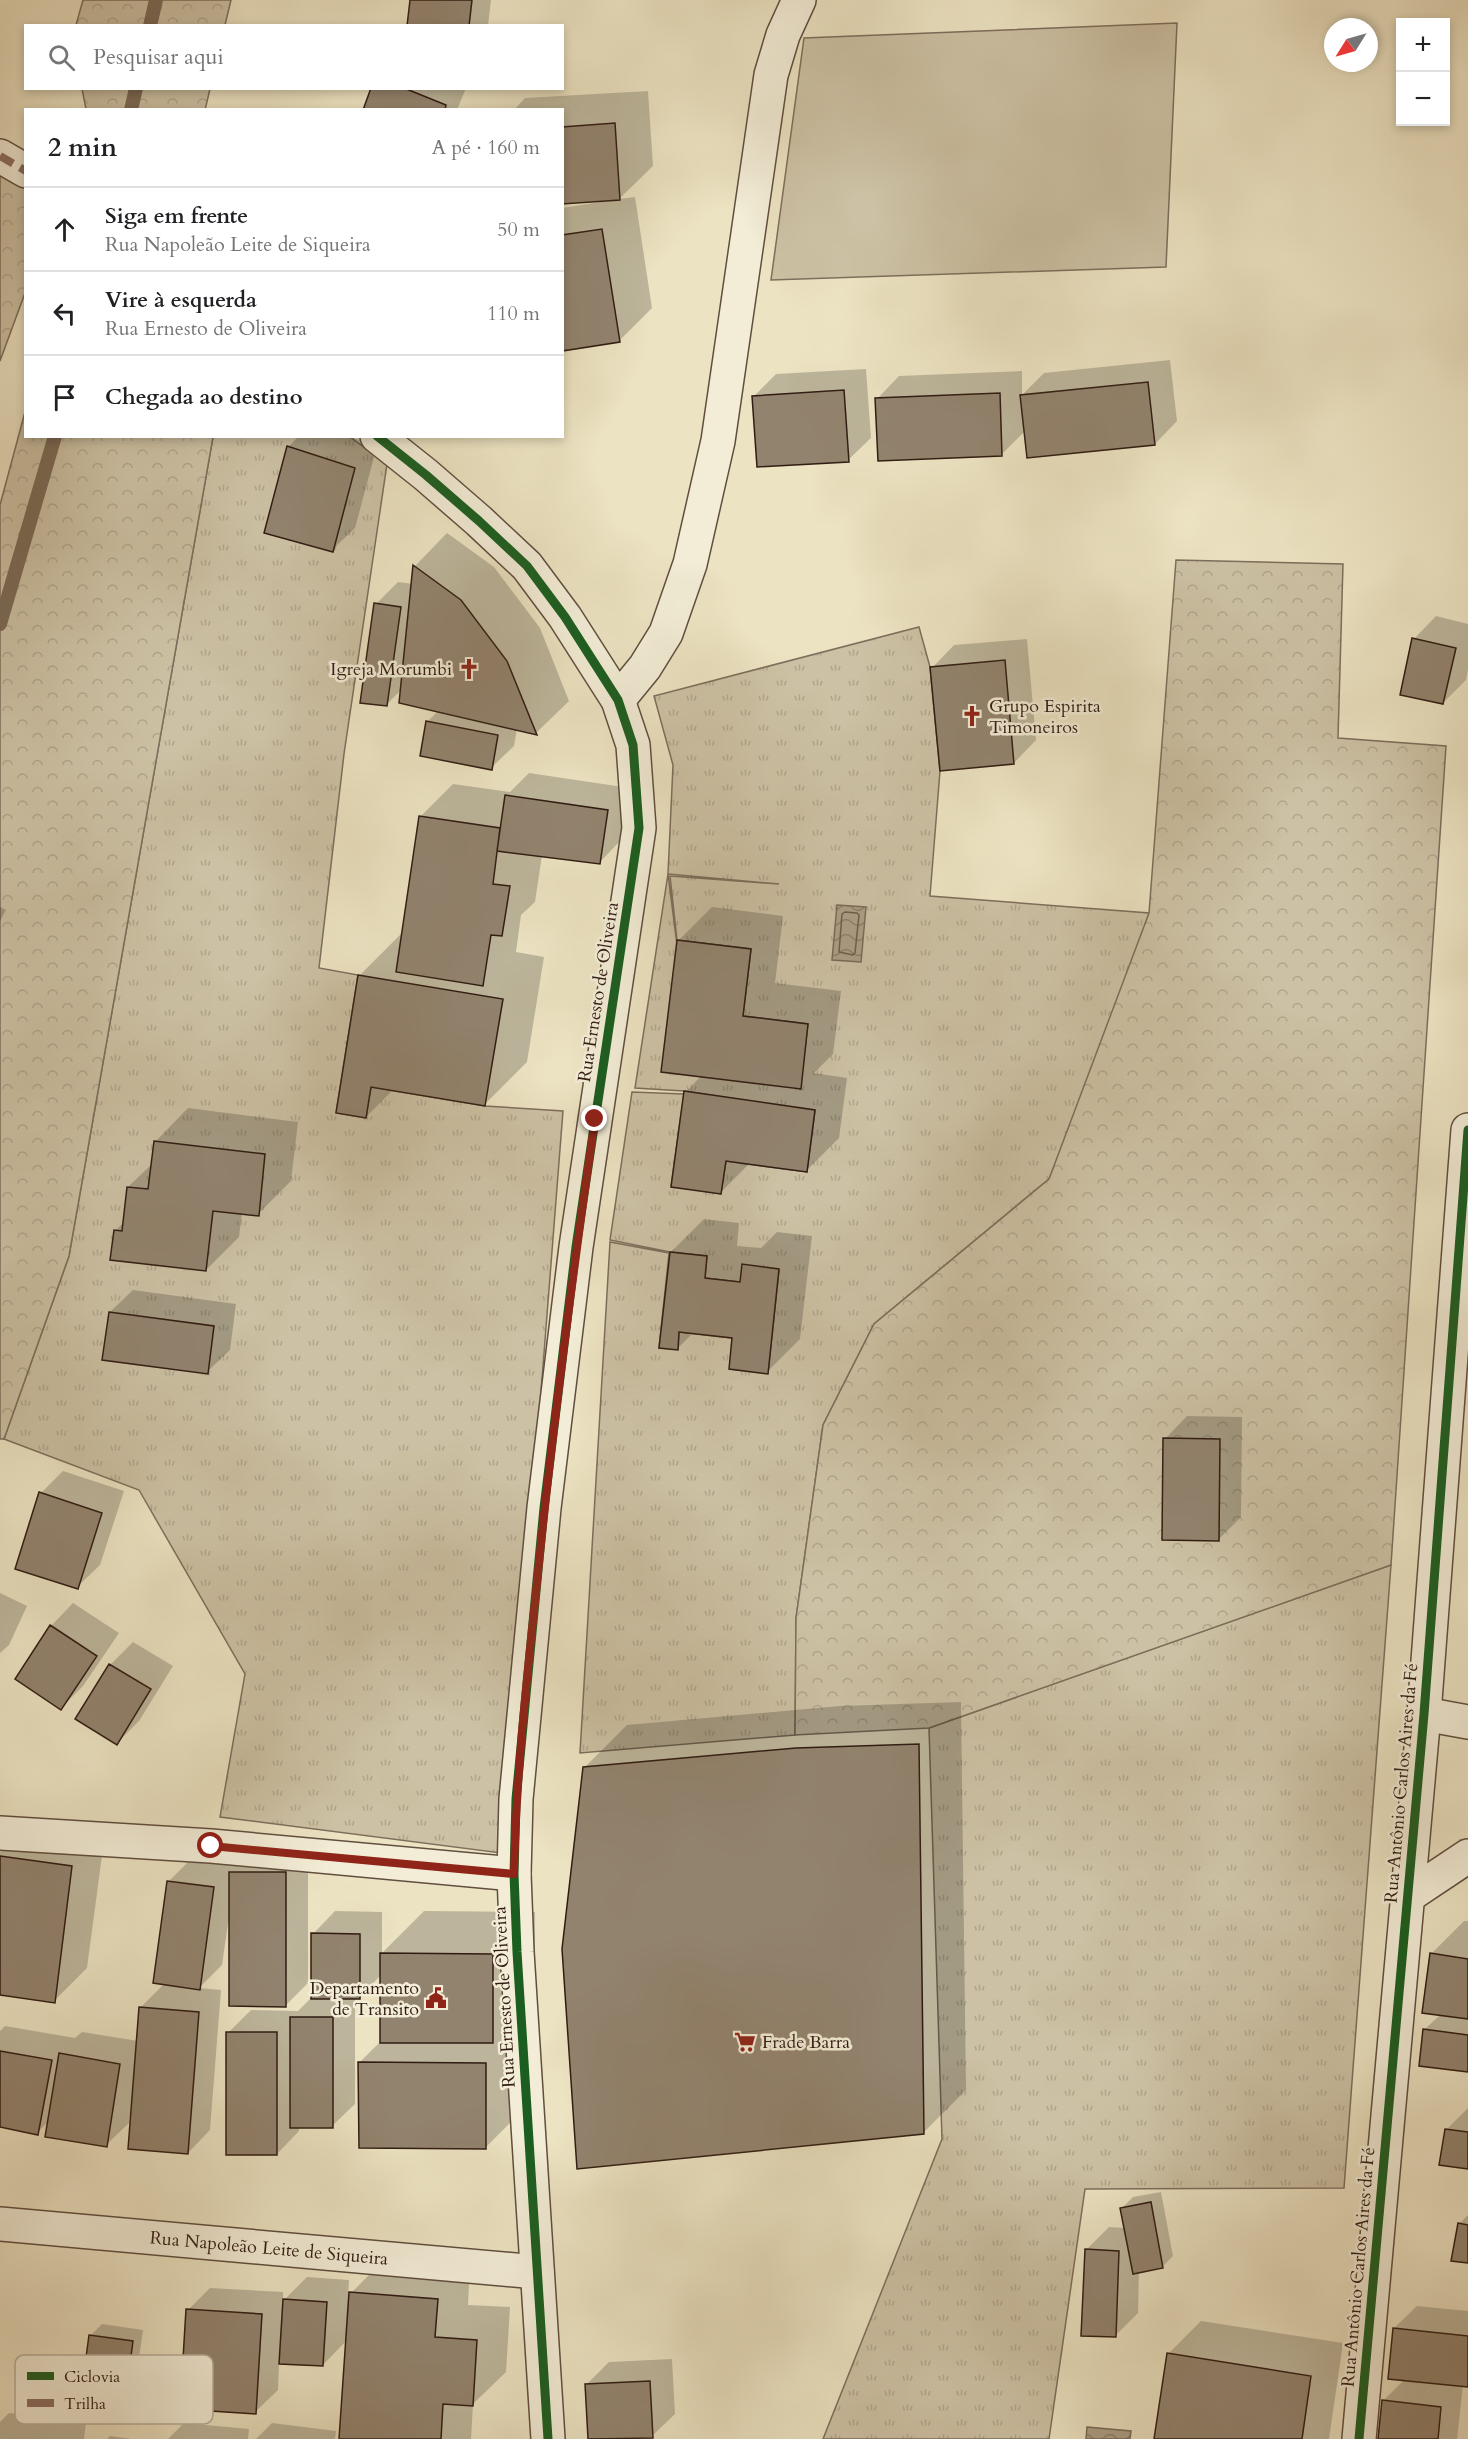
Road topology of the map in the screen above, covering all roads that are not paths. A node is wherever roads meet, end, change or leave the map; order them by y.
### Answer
1 (799, 0) edge
2 (0, 156) edge
3 (24, 170) edge
4 (380, 438) edge
5 (618, 700) junction
6 (1468, 1130) edge
7 (1424, 1714) junction
8 (1468, 1722) edge
9 (0, 1833) edge
10 (1468, 1856) edge
11 (514, 1874) junction
12 (1408, 1896) junction
13 (0, 2224) edge
14 (537, 2272) junction
15 (548, 2439) edge
16 (1359, 2439) edge

1 - 5 street
2 - 3 street
4 - 5 street, Rua Ernesto de Oliveira
5 - 11 street, Rua Ernesto de Oliveira
6 - 7 street, Rua Antônio Carlos Aires da Fé
7 - 8 street
7 - 12 street, Rua Antônio Carlos Aires da Fé
9 - 11 street
10 - 12 street
11 - 14 street, Rua Ernesto de Oliveira
12 - 16 street, Rua Antônio Carlos Aires da Fé
13 - 14 street, Rua Napoleão Leite de Siqueira
14 - 15 street, Rua Ernesto de Oliveira

